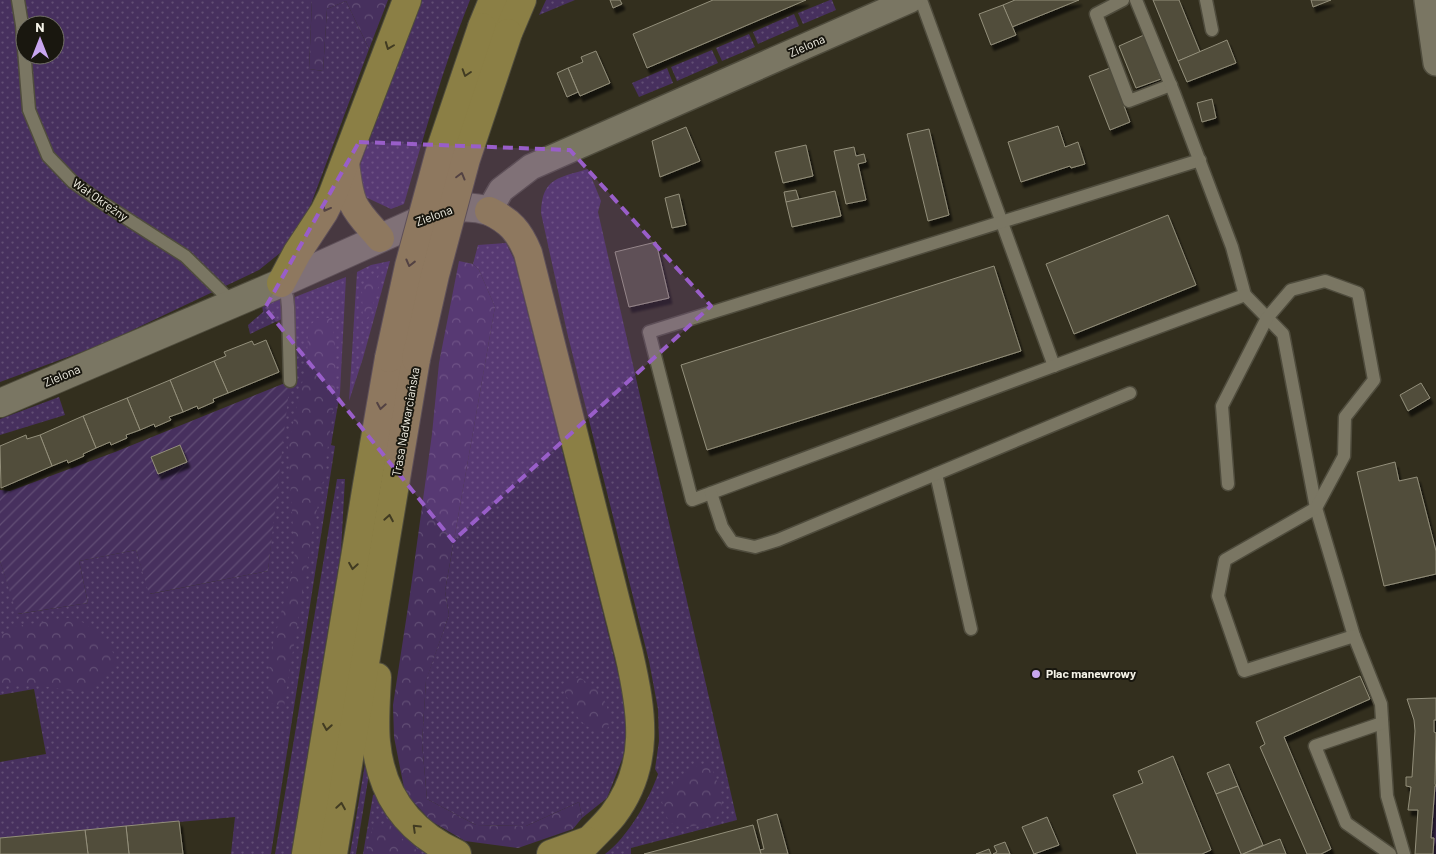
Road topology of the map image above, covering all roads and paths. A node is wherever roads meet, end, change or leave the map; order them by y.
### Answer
1 (18, 0) edge
2 (406, 0) edge
3 (494, 0) edge
4 (522, 0) edge
5 (910, 0) edge
6 (921, 0) edge
7 (1123, 0) edge
8 (1136, 0) edge
9 (1206, 0) edge
10 (1427, 0) edge
11 (1212, 30) dead end
12 (1436, 63) edge
13 (1171, 85) junction
14 (1200, 160) junction
15 (345, 164) junction
16 (489, 211) junction
17 (1002, 222) junction
18 (380, 238) junction
19 (281, 282) junction
20 (1245, 295) junction
21 (233, 303) junction
22 (1267, 318) junction
23 (1054, 366) junction
24 (290, 381) dead end
25 (1130, 393) dead end
26 (0, 403) edge
27 (936, 474) junction
28 (1228, 484) dead end
29 (711, 493) junction
30 (1316, 508) junction
31 (378, 584) junction
32 (972, 629) dead end
33 (1354, 636) junction
34 (1382, 723) junction
35 (582, 848) edge
36 (306, 854) edge
37 (333, 854) edge
38 (457, 854) edge
39 (551, 854) edge
40 (1390, 854) edge
41 (1404, 854) edge

1 - 21 lane, Wał Okrężny
2 -> 15 main road
3 -> 36 main road, bridge
31 -> 4 main road, Trasa Nadwarciańska, bridge
5 - 16 street, Zielona
6 - 17 lane
7 - 13 lane
8 - 13 lane
9 - 11 lane
10 - 12 street
13 - 14 lane
14 - 17 lane
14 - 20 lane
15 - 18 main road
15 -> 19 main road
16 - 18 street, Zielona
16 - 35 main road
17 - 23 lane
17 - 29 lane
18 - 19 street, Zielona
19 - 21 street, Zielona
19 - 24 lane
20 - 22 lane
20 - 23 lane
21 - 26 street, Zielona
22 - 28 lane
22 - 30 lane
22 - 30 lane
23 - 29 lane
25 - 27 lane
27 - 29 lane
27 - 32 lane
30 - 33 lane
30 - 33 lane
37 -> 31 main road, Trasa Nadwarciańska
38 -> 31 main road
33 - 34 lane
34 - 40 lane
34 - 41 lane
35 - 39 main road

